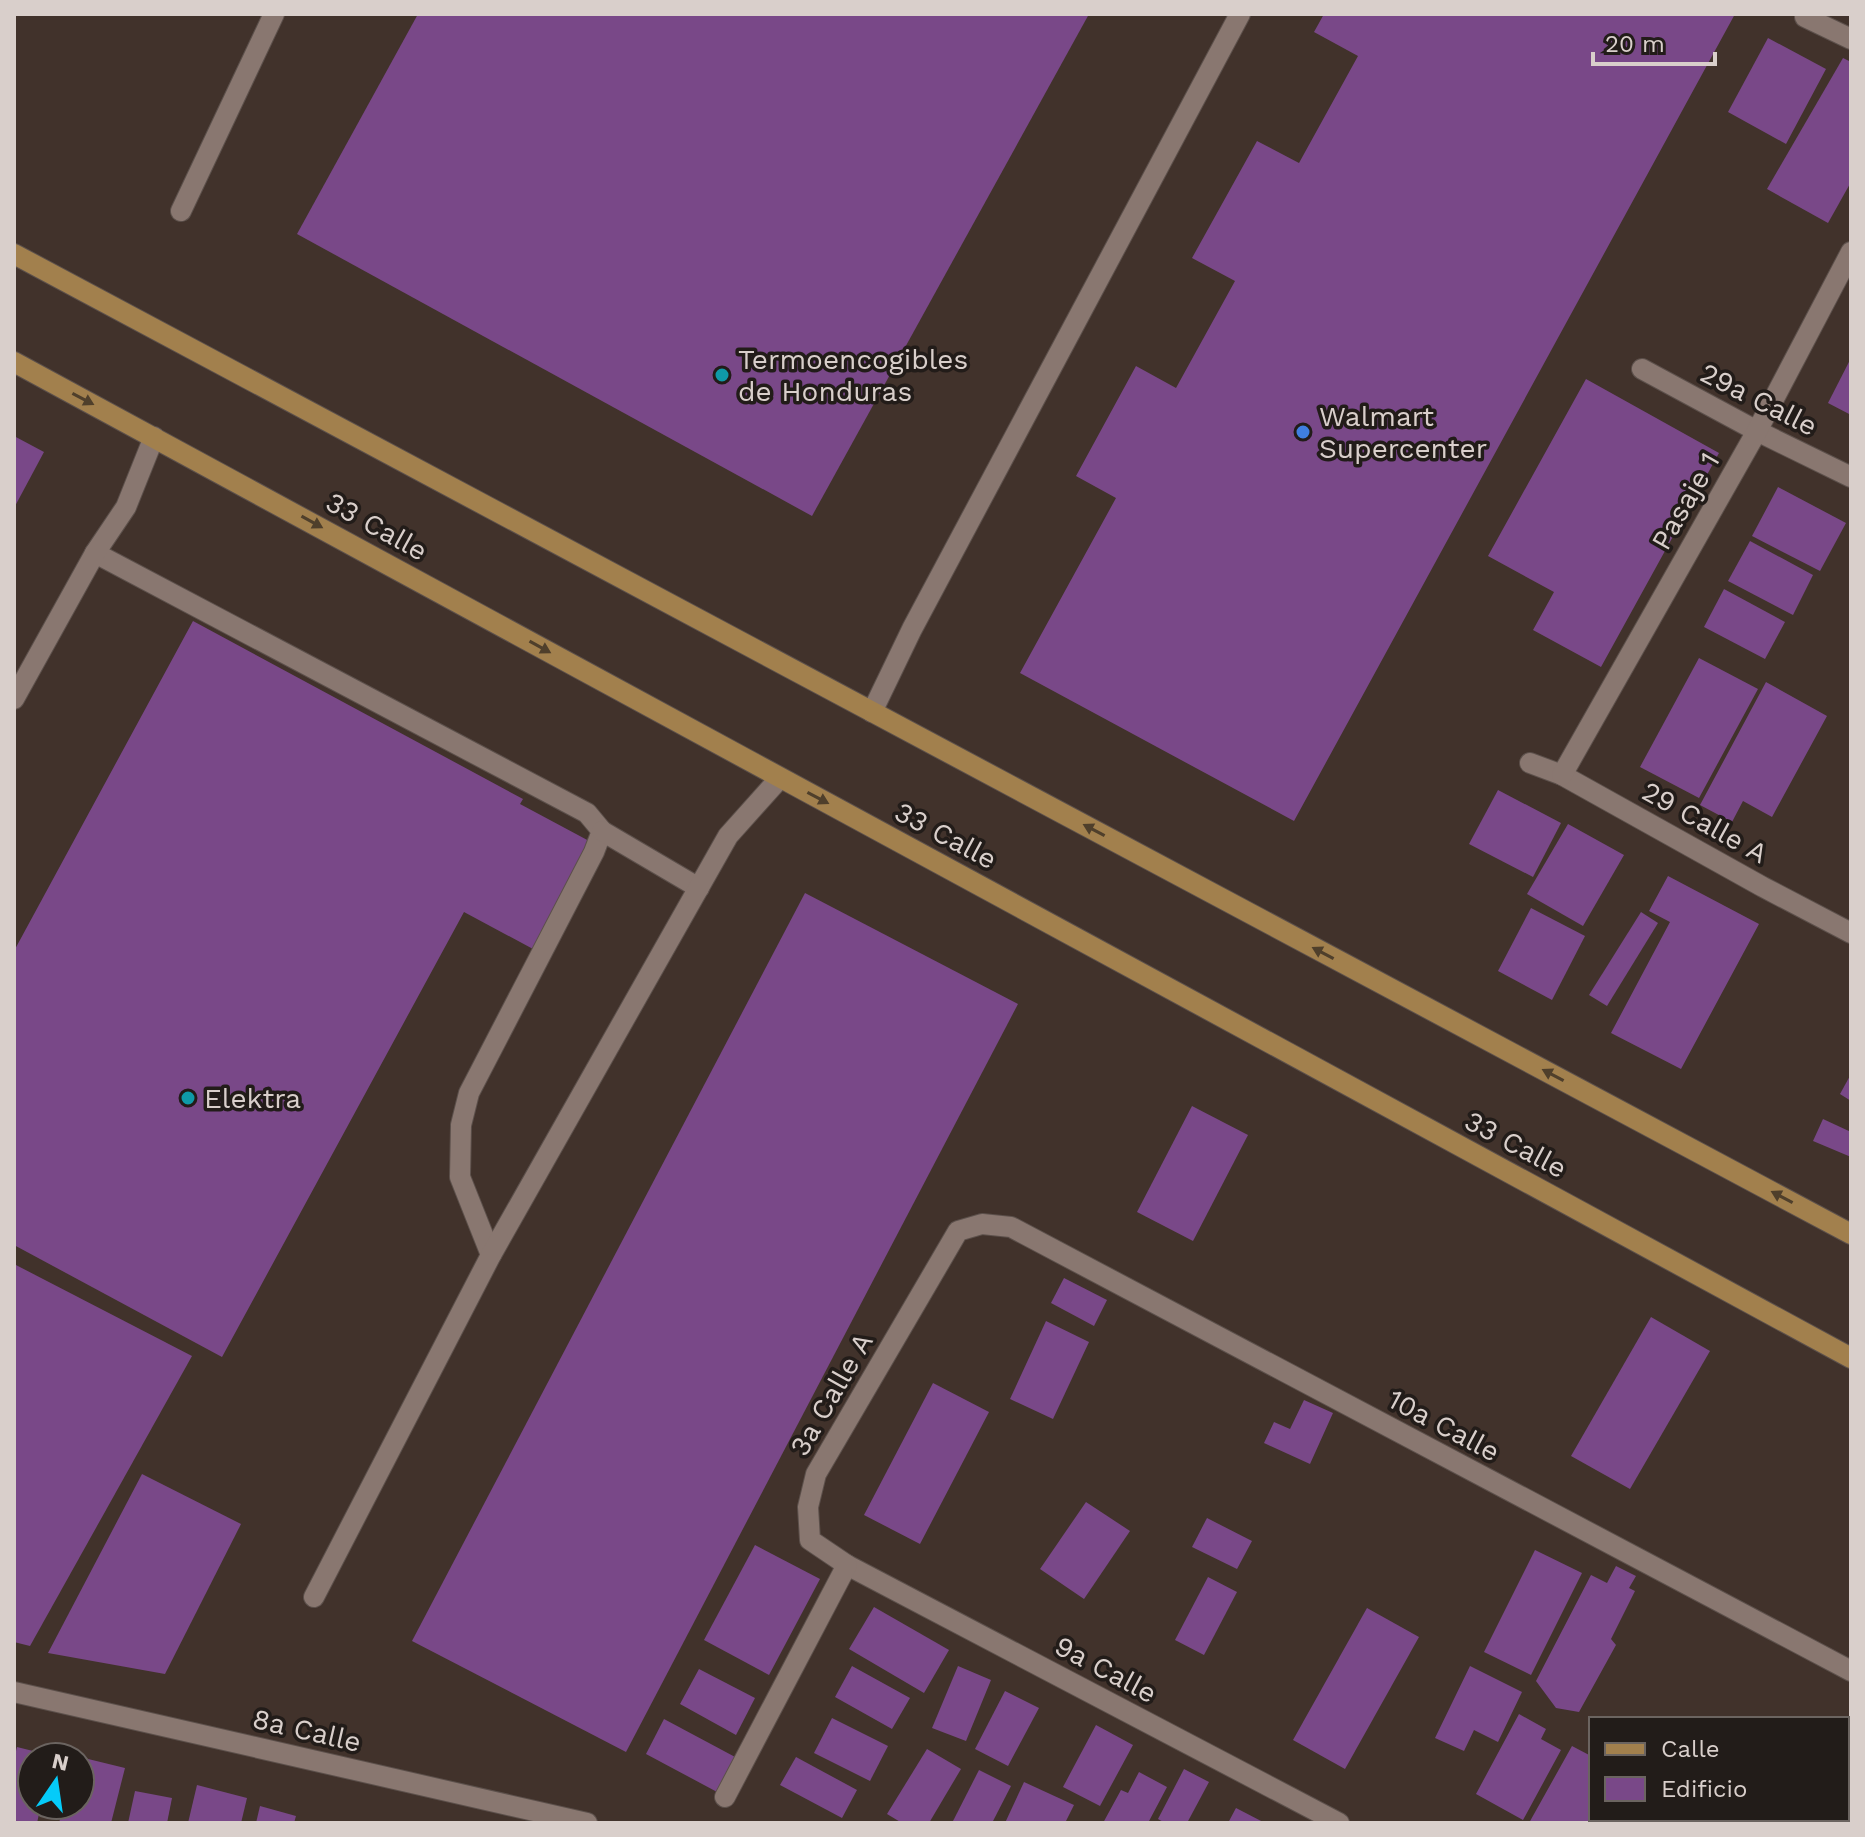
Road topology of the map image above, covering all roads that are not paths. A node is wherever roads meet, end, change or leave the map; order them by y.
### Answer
1 (274, 14) edge
2 (1240, 14) edge
3 (1805, 17) dead end
4 (1851, 39) edge
5 (181, 211) dead end
6 (1851, 252) edge
7 (14, 254) edge
8 (14, 362) edge
9 (1642, 369) dead end
10 (1757, 431) junction
11 (154, 437) junction
12 (1851, 477) edge
13 (95, 553) junction
14 (14, 699) edge
15 (872, 712) junction
16 (1530, 763) dead end
17 (1562, 775) junction
18 (780, 778) junction
19 (602, 831) junction
20 (699, 888) junction
21 (1851, 933) edge
22 (1011, 1227) joint
23 (1851, 1234) edge
24 (491, 1255) junction
25 (1851, 1358) edge
26 (847, 1565) junction
27 (314, 1597) dead end
28 (1851, 1671) edge
29 (14, 1692) edge
30 (725, 1797) dead end
31 (587, 1823) edge
32 (1339, 1823) edge

1 - 5 street
2 - 15 street
3 - 4 street
6 - 10 street, Pasaje 1
7 - 15 main road
8 -> 11 main road, 33 Calle
9 - 10 street, 29a Calle
10 - 12 street, 29a Calle
10 - 17 street, Pasaje 1
11 - 13 street
11 -> 18 main road, 33 Calle
13 - 14 street
13 - 19 street
23 -> 15 main road
16 - 17 street, 29 Calle A
17 - 21 street, 29 Calle A
18 - 20 street
18 -> 25 main road, 33 Calle
19 - 20 street
19 - 24 street
20 - 24 street
22 - 26 street, 3a Calle A
22 - 28 street, 10a Calle
24 - 27 street
26 - 30 street
26 - 32 street, 9a Calle
29 - 31 street, 8a Calle

